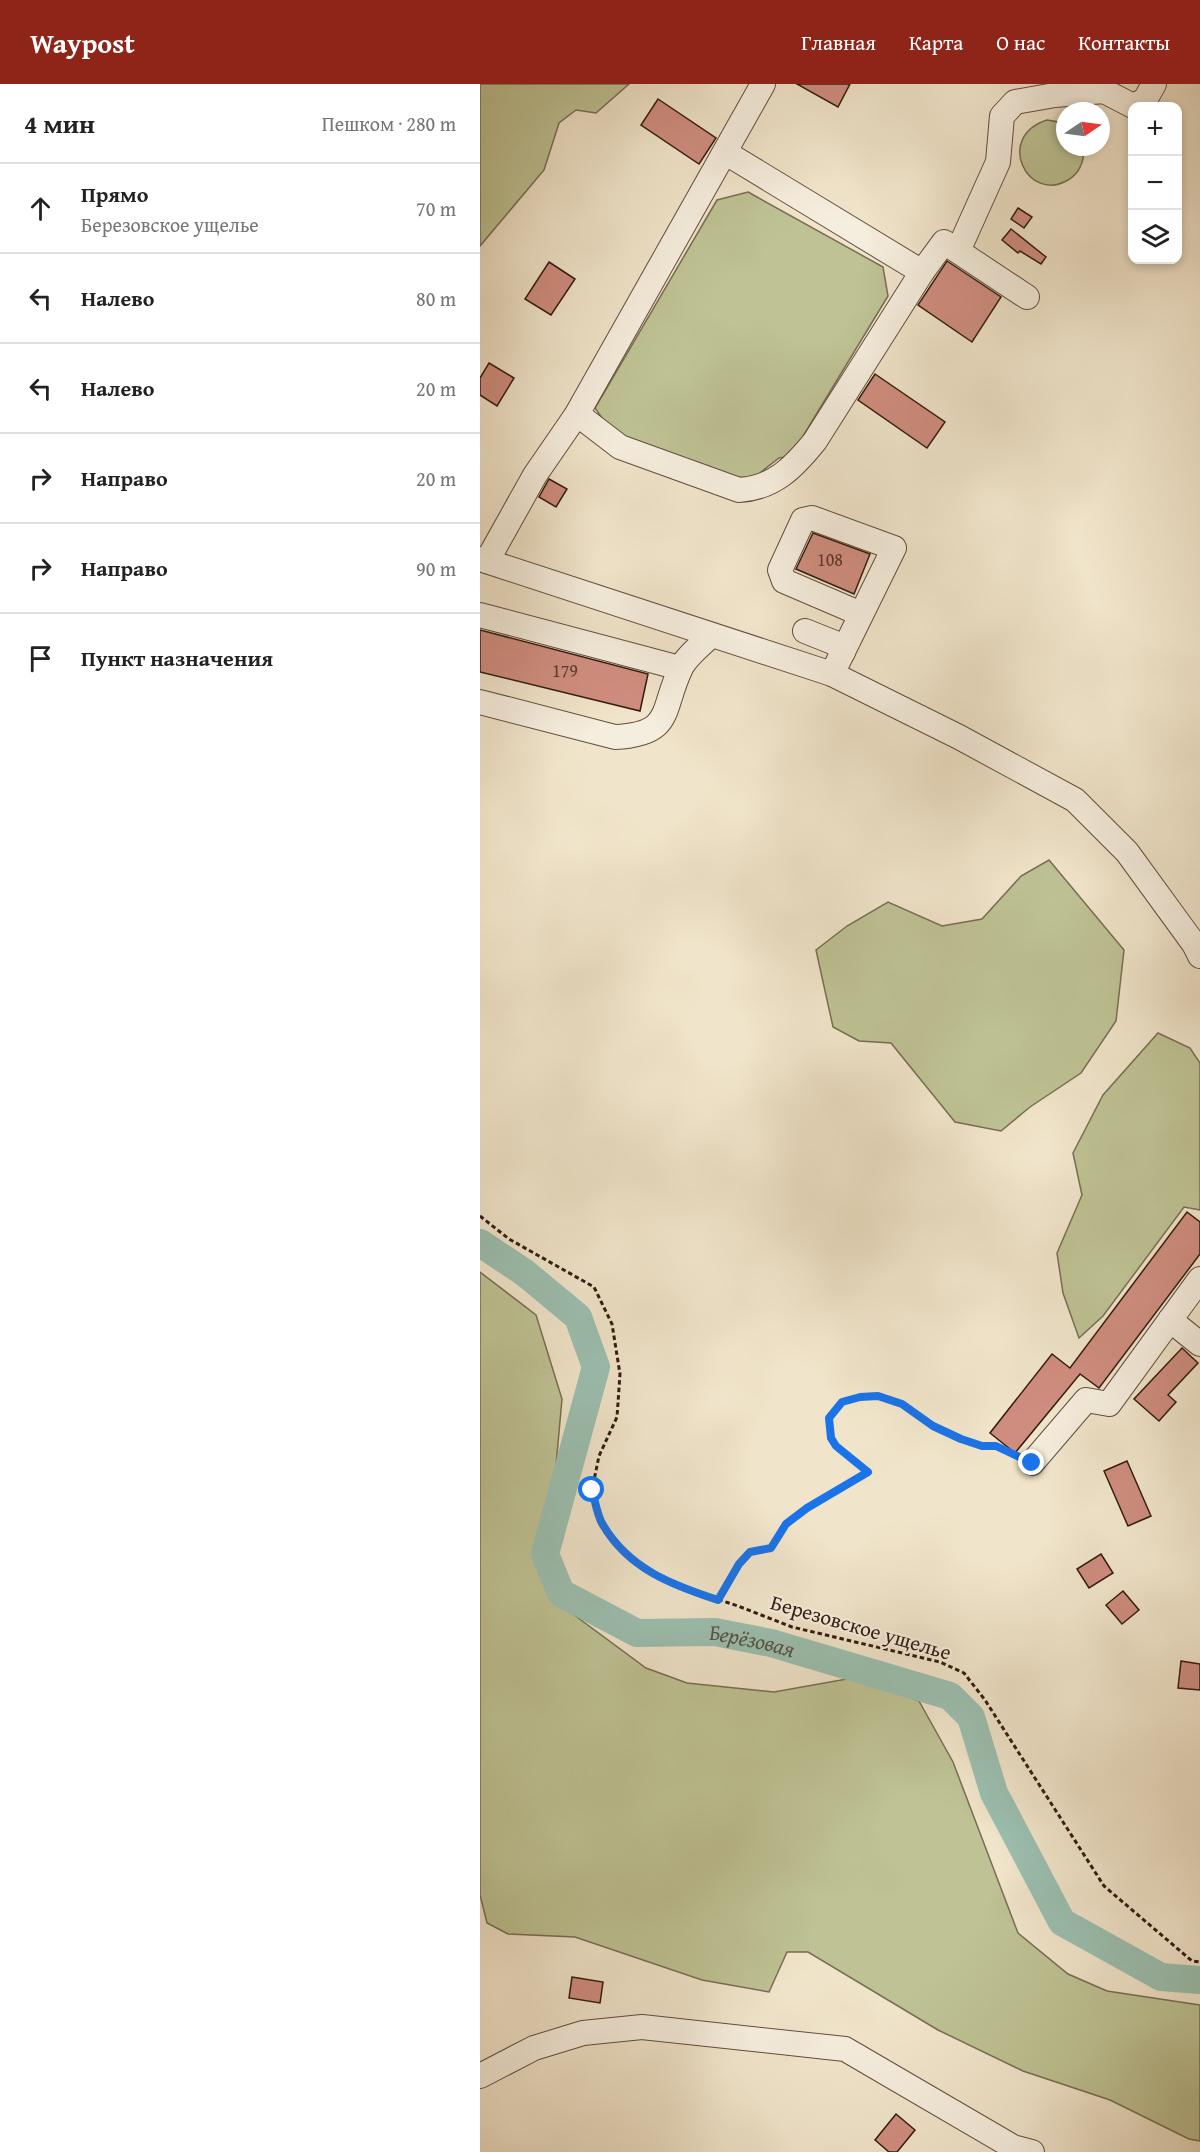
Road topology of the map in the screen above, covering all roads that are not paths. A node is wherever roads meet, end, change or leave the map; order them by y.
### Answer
1 (763, 84) edge
2 (1154, 84) edge
3 (726, 153) junction
4 (958, 251) junction
5 (922, 272) junction
6 (1027, 297) dead end
7 (577, 414) junction
8 (486, 557) edge
9 (861, 614) junction
10 (480, 615) edge
11 (805, 631) dead end
12 (711, 635) junction
13 (843, 652) junction
14 (680, 668) junction
15 (832, 674) junction
16 (480, 702) edge
17 (1200, 956) edge
18 (1200, 1279) edge
19 (1170, 1320) junction
20 (1200, 1344) edge
21 (1032, 1463) road end
22 (480, 2076) edge
23 (1021, 2150) edge

1 - 3 street
2 - 4 street
3 - 5 street
3 - 7 street
4 - 5 street
4 - 6 street
5 - 7 street
7 - 8 street
8 - 12 street
9 - 9 street
9 - 13 street
10 - 14 street
11 - 13 street
12 - 14 street
12 - 15 street
13 - 15 street
14 - 16 street
15 - 17 street
18 - 19 street
19 - 20 street
19 - 21 street
22 - 23 street

